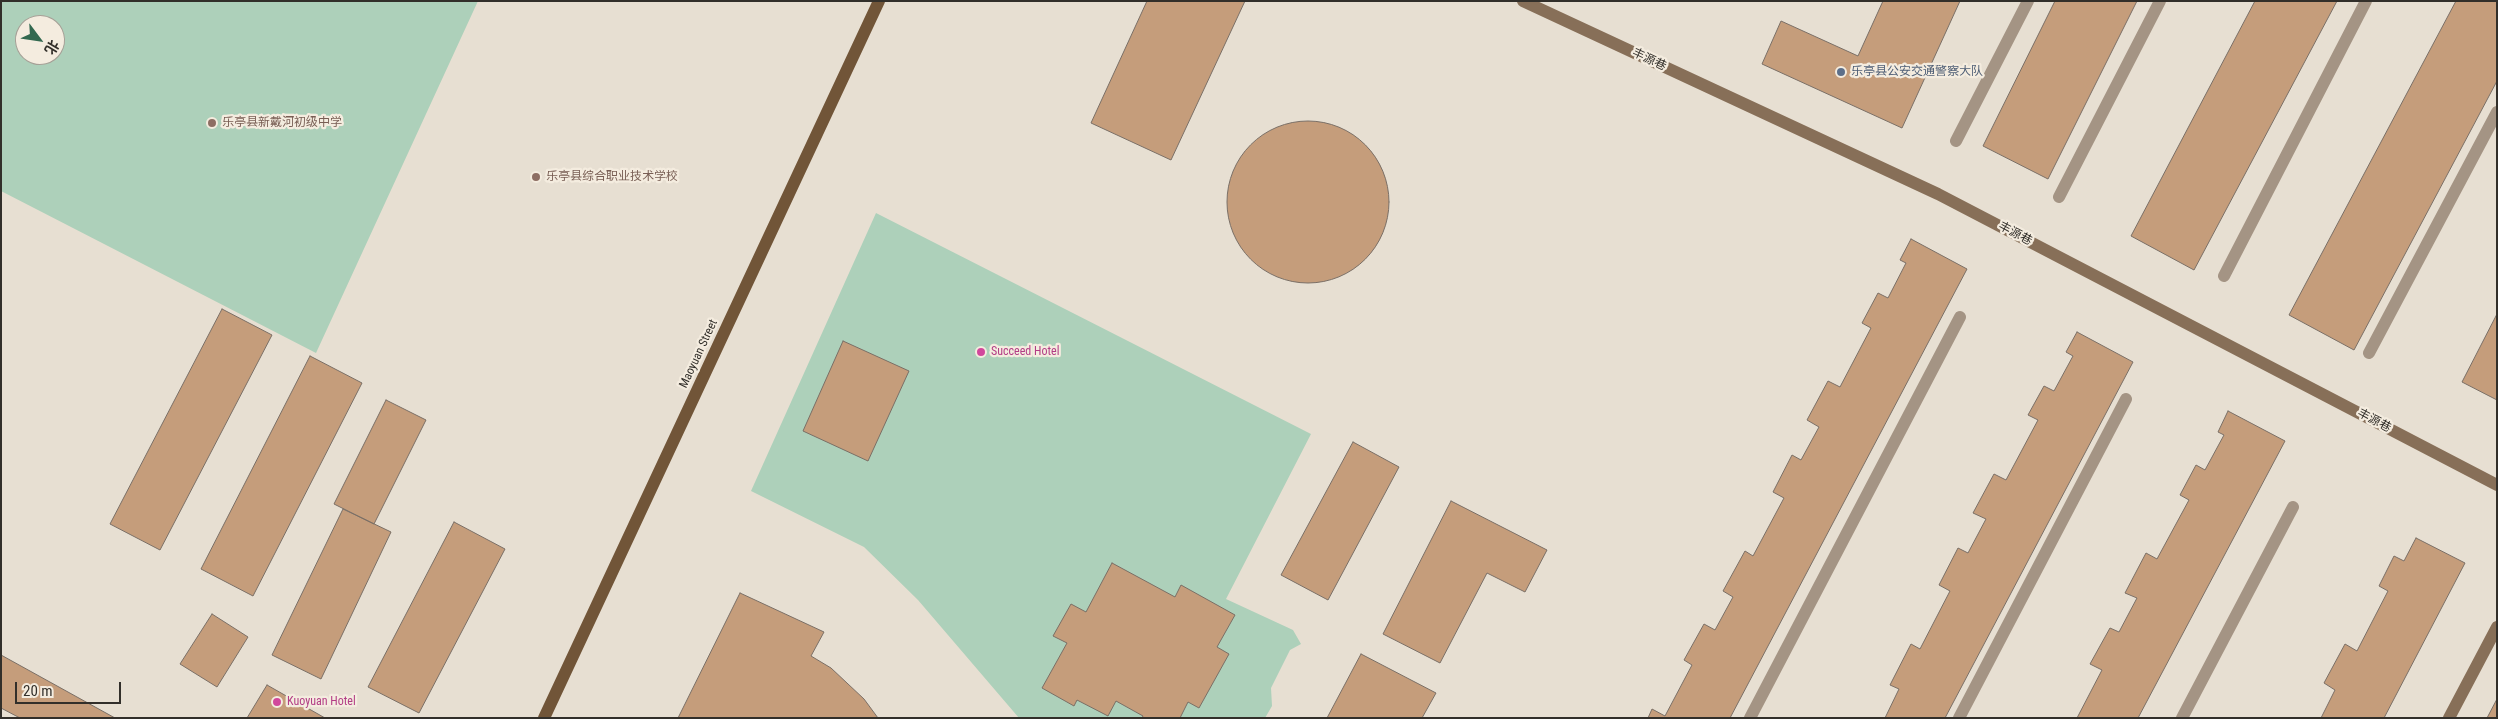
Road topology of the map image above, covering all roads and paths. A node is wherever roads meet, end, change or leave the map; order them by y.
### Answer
1 (879, 1) edge
2 (1523, 1) edge
3 (2028, 1) edge
4 (2160, 1) edge
5 (2366, 1) edge
6 (2497, 112) edge
7 (1956, 140) dead end
8 (2059, 197) dead end
9 (2224, 276) dead end
10 (1960, 317) dead end
11 (2369, 353) dead end
12 (2126, 400) dead end
13 (2497, 485) edge
14 (2293, 507) dead end
15 (2497, 627) edge
16 (544, 718) edge
17 (1750, 718) edge
18 (1959, 718) edge
19 (2182, 718) edge
20 (2449, 718) edge

1 - 16 main road, Maoyuan Street
2 - 13 street, 丰源巷
3 - 7 street
4 - 8 street
5 - 9 street
6 - 11 street
10 - 17 street
12 - 18 street
14 - 19 street
15 - 20 street

